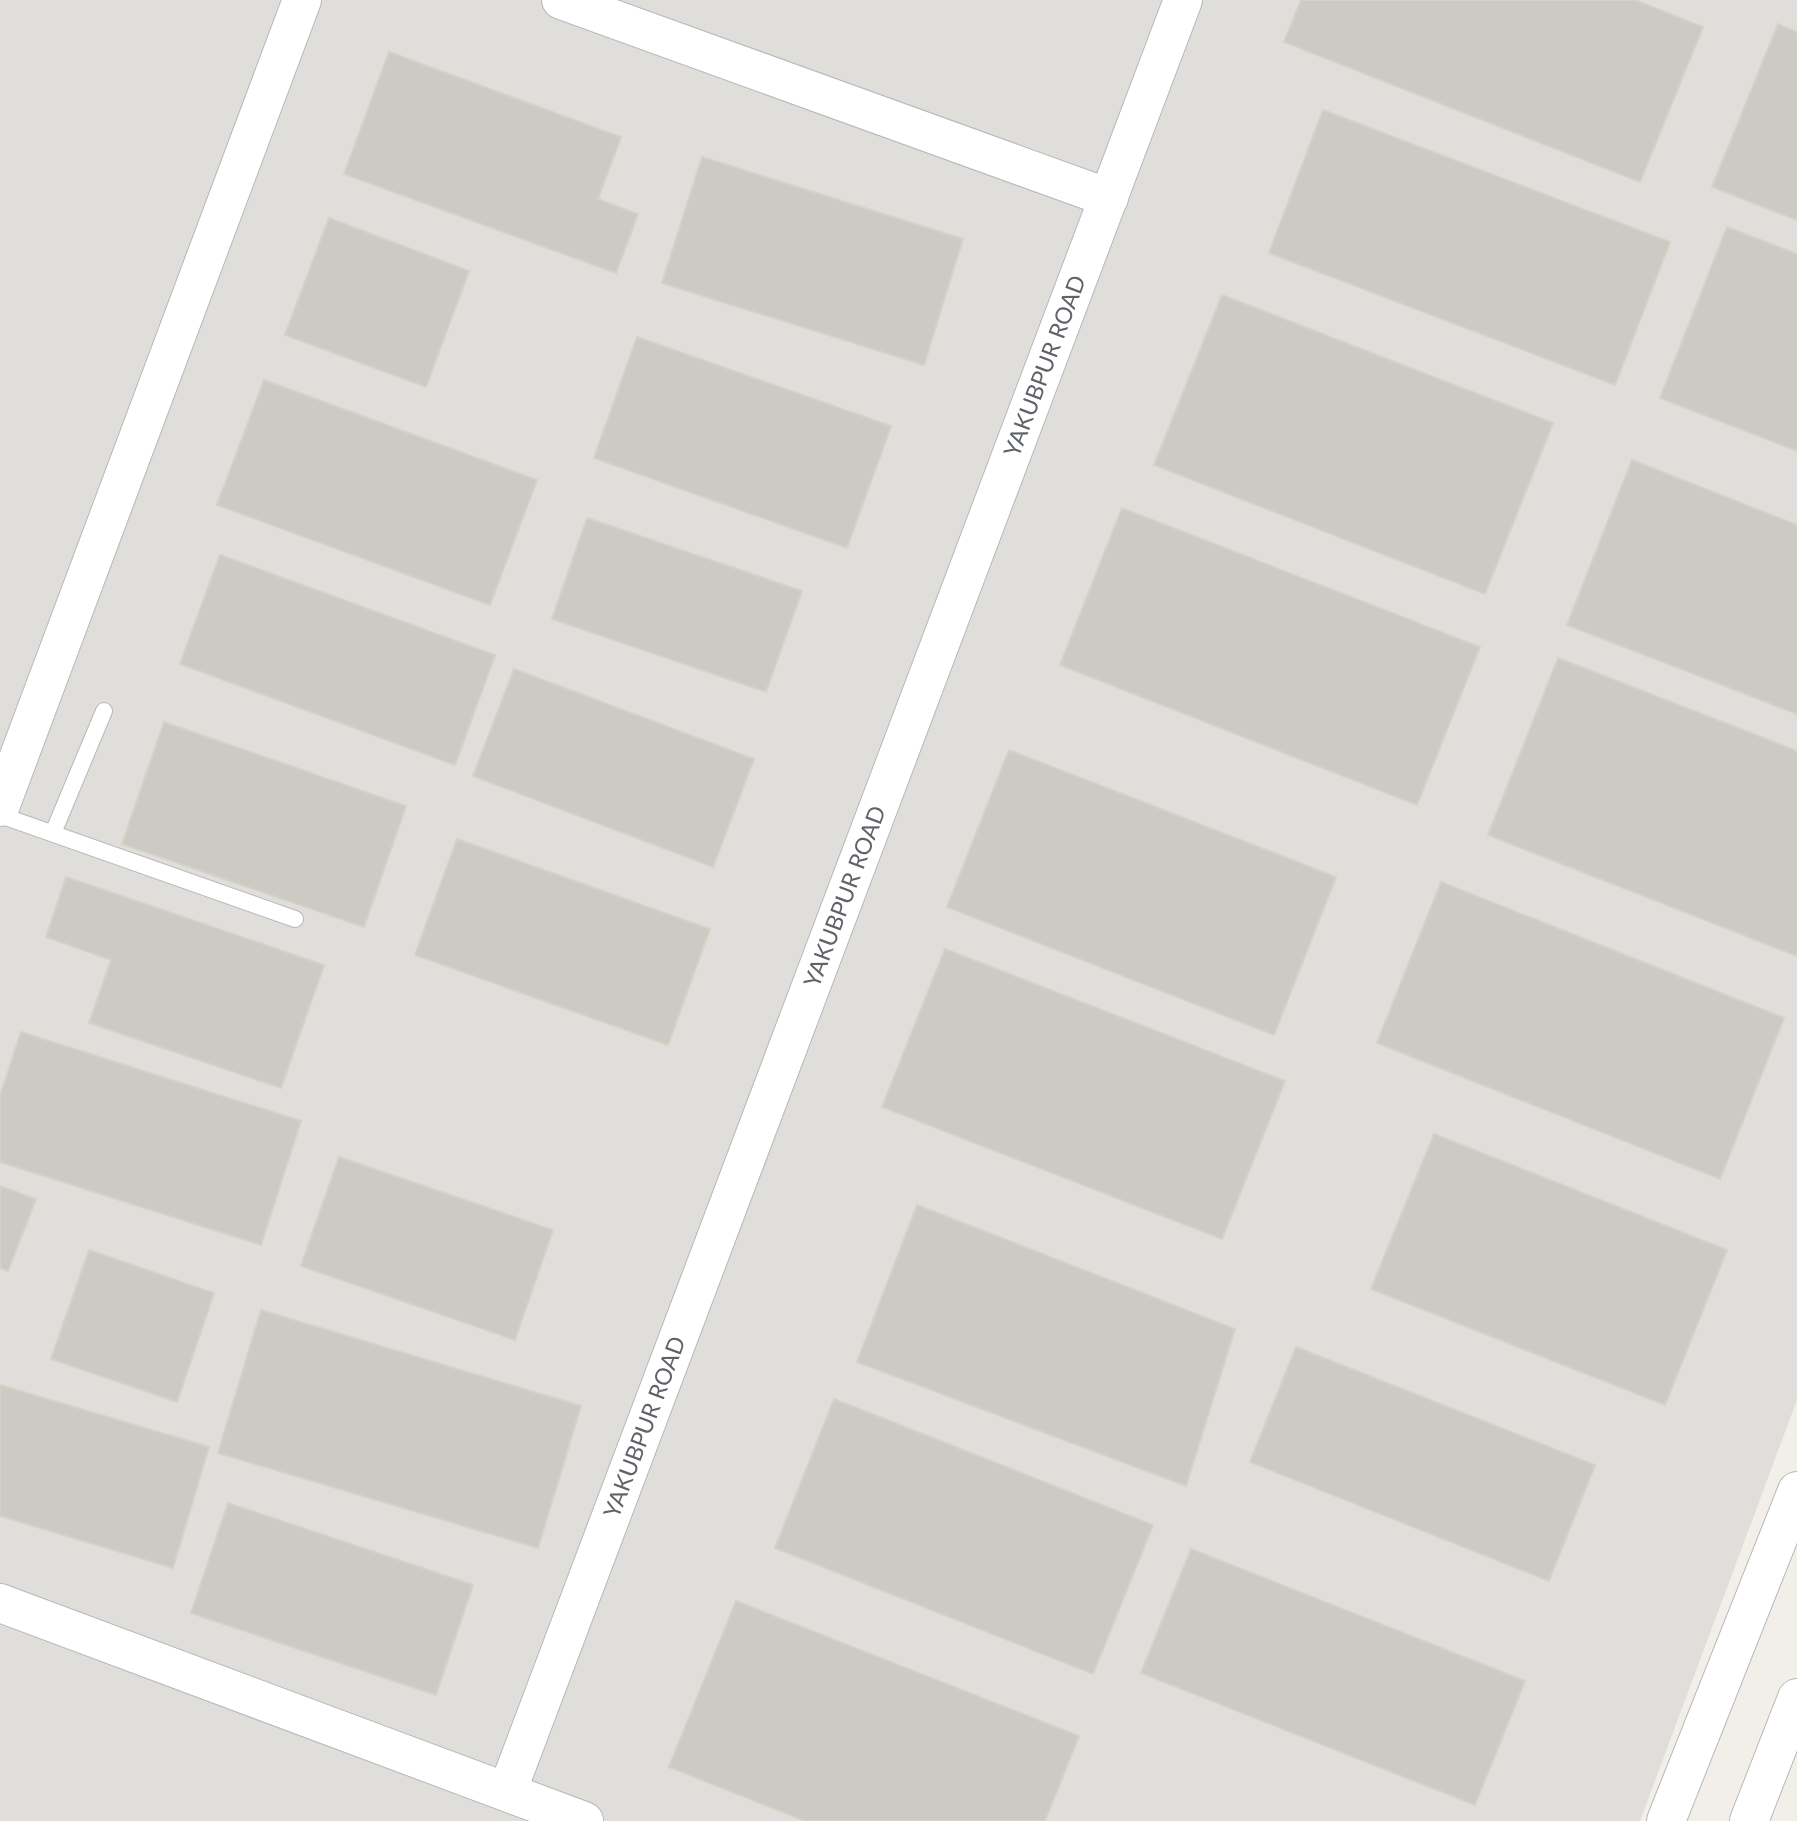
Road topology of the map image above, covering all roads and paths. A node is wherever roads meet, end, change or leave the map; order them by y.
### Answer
1 (302, 0) edge
2 (561, 0) edge
3 (1183, 0) edge
4 (1109, 198) junction
5 (104, 710) dead end
6 (0, 807) edge
7 (0, 815) edge
8 (53, 833) junction
9 (295, 919) dead end
10 (1797, 1491) edge
11 (0, 1603) edge
12 (1797, 1698) edge
13 (507, 1792) junction
14 (584, 1821) edge
15 (1666, 1821) edge
16 (1749, 1821) edge

1 - 6 street
2 - 4 street
3 - 4 street, YAKUBPUR ROAD
4 - 13 street, YAKUBPUR ROAD
5 - 8 lane
7 - 8 lane
8 - 9 lane
10 - 15 street
11 - 13 street
12 - 16 street
13 - 14 street

